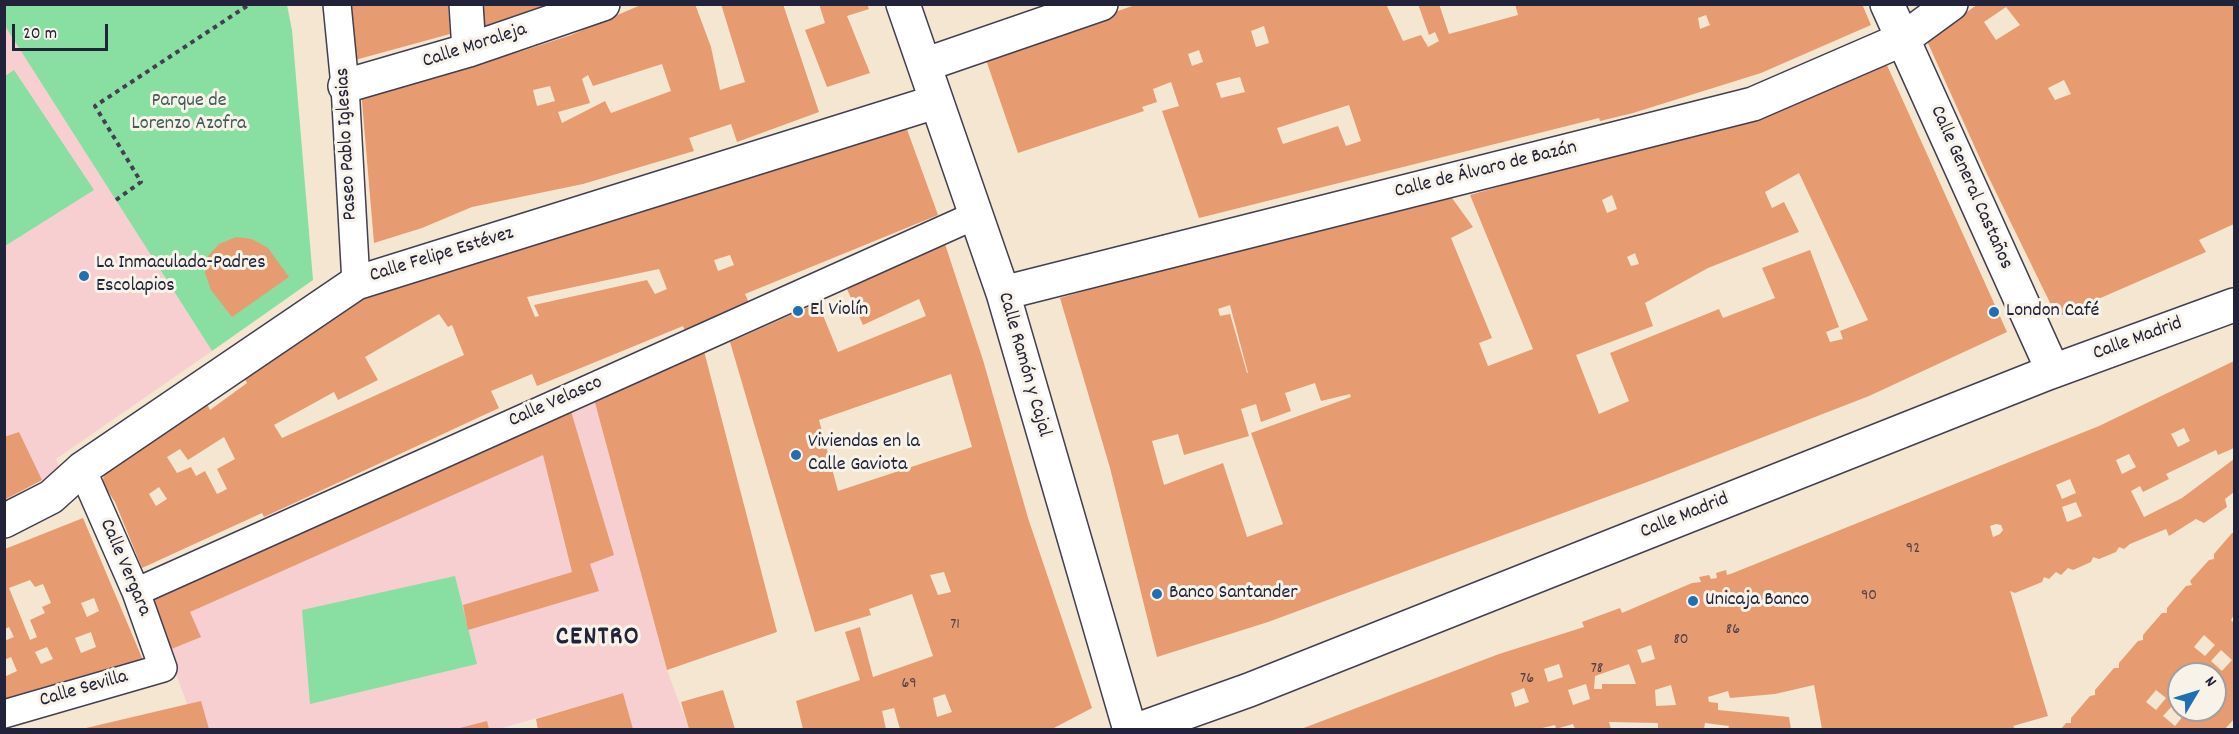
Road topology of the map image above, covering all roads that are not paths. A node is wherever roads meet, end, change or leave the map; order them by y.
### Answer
1 (338, 4) edge
2 (466, 4) edge
3 (603, 4) edge
4 (903, 4) edge
5 (1101, 4) edge
6 (1887, 4) edge
7 (1952, 4) edge
8 (1903, 39) junction
9 (469, 50) junction
10 (924, 65) junction
11 (345, 86) junction
12 (935, 102) junction
13 (976, 215) junction
14 (356, 283) junction
15 (1003, 293) junction
16 (2235, 305) edge
17 (2053, 371) junction
18 (82, 469) junction
19 (4, 521) edge
20 (136, 592) junction
21 (163, 668) joint
22 (4, 714) edge
23 (1130, 729) edge
24 (1137, 729) edge

1 - 11 street, Paseo Pablo Iglesias
2 - 9 street
3 - 9 street, Calle Moraleja
4 - 10 street, Calle Ramón y Cajal
5 - 10 street
6 - 8 street, Calle General Castaños
7 - 8 street, Calle de Álvaro de Bazán
8 - 15 street, Calle de Álvaro de Bazán
8 - 17 street, Calle General Castaños
9 - 11 street, Calle Moraleja
10 - 12 street, Calle Ramón y Cajal
11 - 14 street, Paseo Pablo Iglesias
12 - 13 street, Calle Ramón y Cajal
12 - 14 street, Calle Felipe Estévez
13 - 15 street, Calle Ramón y Cajal
13 - 20 street, Calle Velasco
14 - 18 street, Calle Felipe Estévez
15 - 23 street, Calle Ramón y Cajal
16 - 17 street, Calle Madrid
17 - 24 street, Calle Madrid
18 - 19 street, Calle Felipe Estévez
18 - 20 street, Calle Vergara
20 - 21 street, Calle Vergara
21 - 22 street, Calle Sevilla

